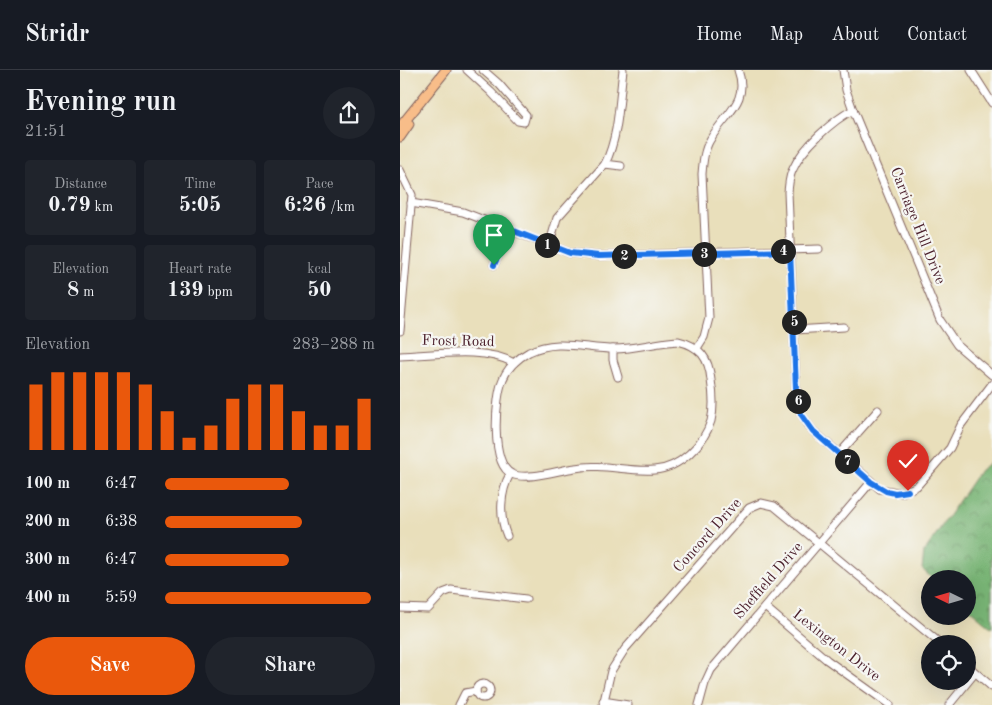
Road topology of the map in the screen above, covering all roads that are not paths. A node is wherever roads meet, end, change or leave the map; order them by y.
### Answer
1 (446, 70) edge
2 (467, 70) edge
3 (483, 70) edge
4 (624, 70) edge
5 (738, 70) edge
6 (843, 70) edge
7 (972, 70) edge
8 (431, 90) junction
9 (992, 103) edge
10 (853, 110) junction
11 (400, 127) edge
12 (400, 137) edge
13 (604, 164) junction
14 (621, 166) dead end
15 (400, 170) edge
16 (400, 178) edge
17 (408, 184) junction
18 (411, 203) junction
19 (509, 229) junction
20 (549, 246) junction
21 (819, 248) dead end
22 (790, 251) junction
23 (706, 254) junction
24 (494, 265) dead end
25 (844, 327) dead end
26 (795, 330) junction
27 (400, 331) edge
28 (697, 348) junction
29 (613, 349) junction
30 (400, 356) edge
31 (514, 363) junction
32 (992, 375) edge
33 (618, 377) dead end
34 (992, 384) edge
35 (878, 410) dead end
36 (839, 454) junction
37 (510, 474) junction
38 (871, 482) junction
39 (507, 536) dead end
40 (820, 544) junction
41 (526, 599) dead end
42 (765, 607) junction
43 (400, 608) edge
44 (930, 635) edge
45 (976, 673) edge
46 (992, 687) edge
47 (962, 690) edge
48 (476, 691) dead end
49 (603, 703) edge
50 (459, 705) edge
51 (628, 705) edge
52 (699, 705) edge
53 (890, 705) edge
54 (949, 705) edge

1 - 8 main road
2 - 3 street
4 - 13 street
5 - 23 street
6 - 10 street, Carriage Hill Drive
7 - 9 street
8 - 11 main road
8 - 12 main road
10 - 22 street
10 - 32 street, Carriage Hill Drive
13 - 14 street
13 - 20 street
15 - 17 street
16 - 17 street
17 - 18 street
18 - 19 street
18 - 27 street
19 - 20 street
19 - 24 street
20 - 23 street
21 - 22 street
22 - 23 street
22 - 26 street
23 - 28 street
25 - 26 street
26 - 36 street
28 - 29 street
28 - 37 street
29 - 31 street
29 - 33 street
30 - 31 street, Frost Road
31 - 37 street
34 - 38 street
35 - 36 street
36 - 38 street
37 - 39 street
38 - 40 street, Sheffield Drive
40 - 42 street, Sheffield Drive
40 - 44 street, Concord Drive
40 - 49 street, Concord Drive
41 - 43 street
42 - 52 street, Sheffield Drive
42 - 53 street, Lexington Drive
45 - 46 street
47 - 54 street
48 - 50 street
49 - 51 street

